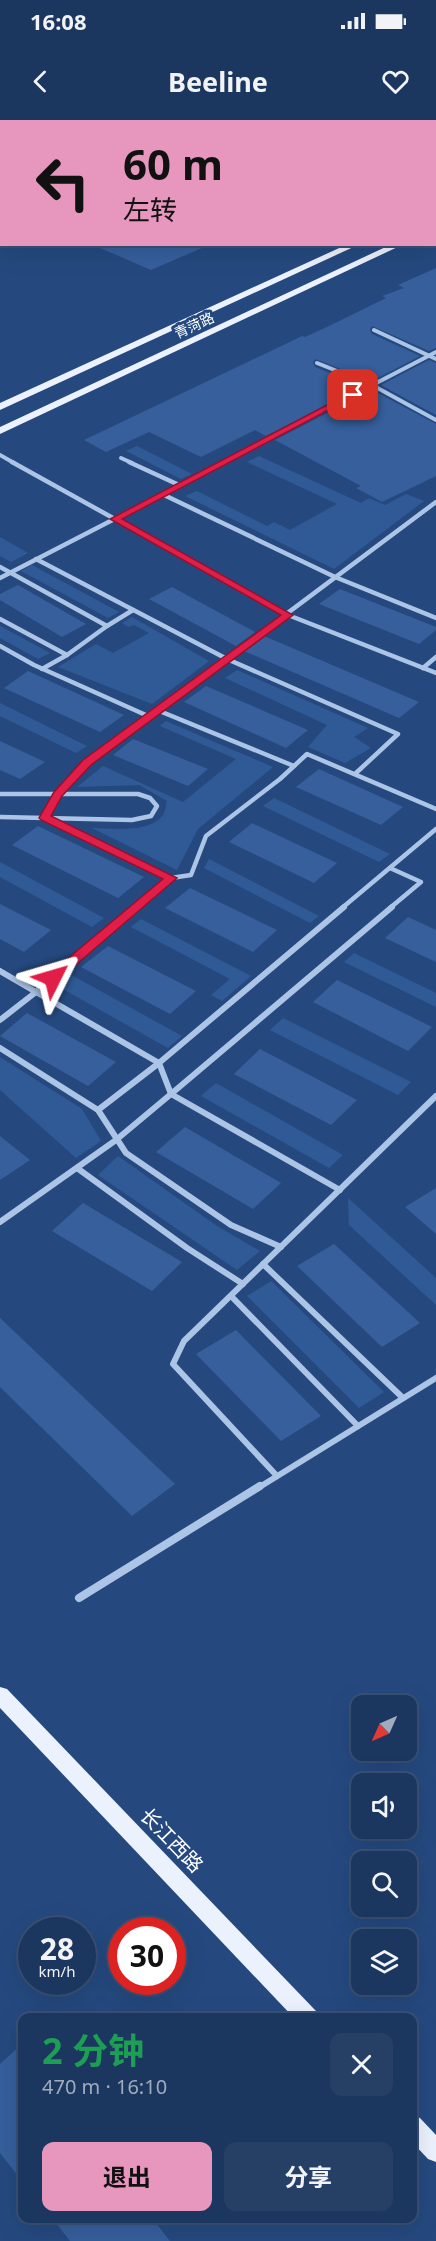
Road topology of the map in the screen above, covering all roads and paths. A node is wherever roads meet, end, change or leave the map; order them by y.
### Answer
1 (352, 246) edge
2 (396, 246) edge
3 (374, 330) dead end
4 (436, 352) edge
5 (430, 355) junction
6 (436, 358) edge
7 (317, 363) dead end
8 (372, 385) junction
9 (0, 407) edge
10 (436, 420) edge
11 (0, 431) edge
12 (0, 455) edge
13 (121, 458) dead end
14 (179, 485) junction
15 (162, 494) junction
16 (436, 502) edge
17 (115, 519) junction
18 (36, 560) junction
19 (0, 567) edge
20 (10, 573) junction
21 (335, 577) junction
22 (0, 578) edge
23 (133, 610) junction
24 (288, 615) junction
25 (436, 618) edge
26 (0, 619) edge
27 (107, 626) junction
28 (0, 646) edge
29 (67, 655) junction
30 (436, 657) edge
31 (227, 659) junction
32 (423, 668) junction
33 (42, 669) junction
34 (436, 673) edge
35 (157, 710) junction
36 (148, 716) junction
37 (294, 766) junction
38 (356, 773) junction
39 (0, 794) edge
40 (58, 795) junction
41 (436, 809) edge
42 (0, 817) edge
43 (45, 818) junction
44 (436, 829) edge
45 (390, 868) junction
46 (171, 878) junction
47 (0, 971) edge
48 (36, 992) junction
49 (0, 1020) edge
50 (0, 1048) edge
51 (159, 1063) junction
52 (171, 1094) junction
53 (436, 1096) edge
54 (98, 1110) junction
55 (116, 1140) junction
56 (76, 1168) junction
57 (340, 1190) junction
58 (0, 1222) edge
59 (281, 1247) junction
60 (263, 1264) junction
61 (243, 1284) junction
62 (231, 1296) junction
63 (436, 1378) edge
64 (403, 1398) junction
65 (358, 1426) junction
66 (277, 1476) junction
67 (79, 1598) dead end
68 (0, 1695) edge
69 (304, 2013) edge
70 (417, 2131) edge
71 (436, 2151) edge

1 - 9 main road, 青菏路
2 - 11 main road, 青菏路
3 - 5 street
4 - 5 street
5 - 6 street
5 - 8 street
7 - 8 street
8 - 10 street
8 - 14 street
12 - 17 street
13 - 14 street
14 - 15 street
15 - 17 street
15 - 21 street
16 - 21 street
17 - 18 street
17 - 24 street
18 - 20 street
18 - 23 street
19 - 20 street
20 - 22 street
20 - 27 street
21 - 24 street
21 - 25 street
23 - 27 street
23 - 31 street
24 - 31 street
24 - 32 street
26 - 29 street
27 - 29 street
28 - 33 street
29 - 33 street
30 - 32 street
31 - 35 street
31 - 38 street
32 - 34 street
33 - 36 street
35 - 36 street
35 - 37 street
36 - 40 street
37 - 38 street
37 - 46 street
38 - 41 street
39 - 40 street
40 - 43 street
40 - 43 street
42 - 43 street
43 - 46 street
44 - 45 street
45 - 51 street
45 - 52 street
46 - 48 street
47 - 48 street
48 - 49 street
48 - 51 street
50 - 54 street
51 - 52 street
51 - 54 street
52 - 55 street
52 - 57 street
53 - 57 street
54 - 55 street
55 - 56 street
55 - 59 street
56 - 58 street
56 - 61 street
57 - 59 street
59 - 60 street
60 - 61 street
60 - 64 street
61 - 62 street
62 - 65 street
62 - 66 street
63 - 64 street
64 - 65 street
65 - 66 street
66 - 67 street
68 - 69 main road, 长江西路
70 - 71 main road

